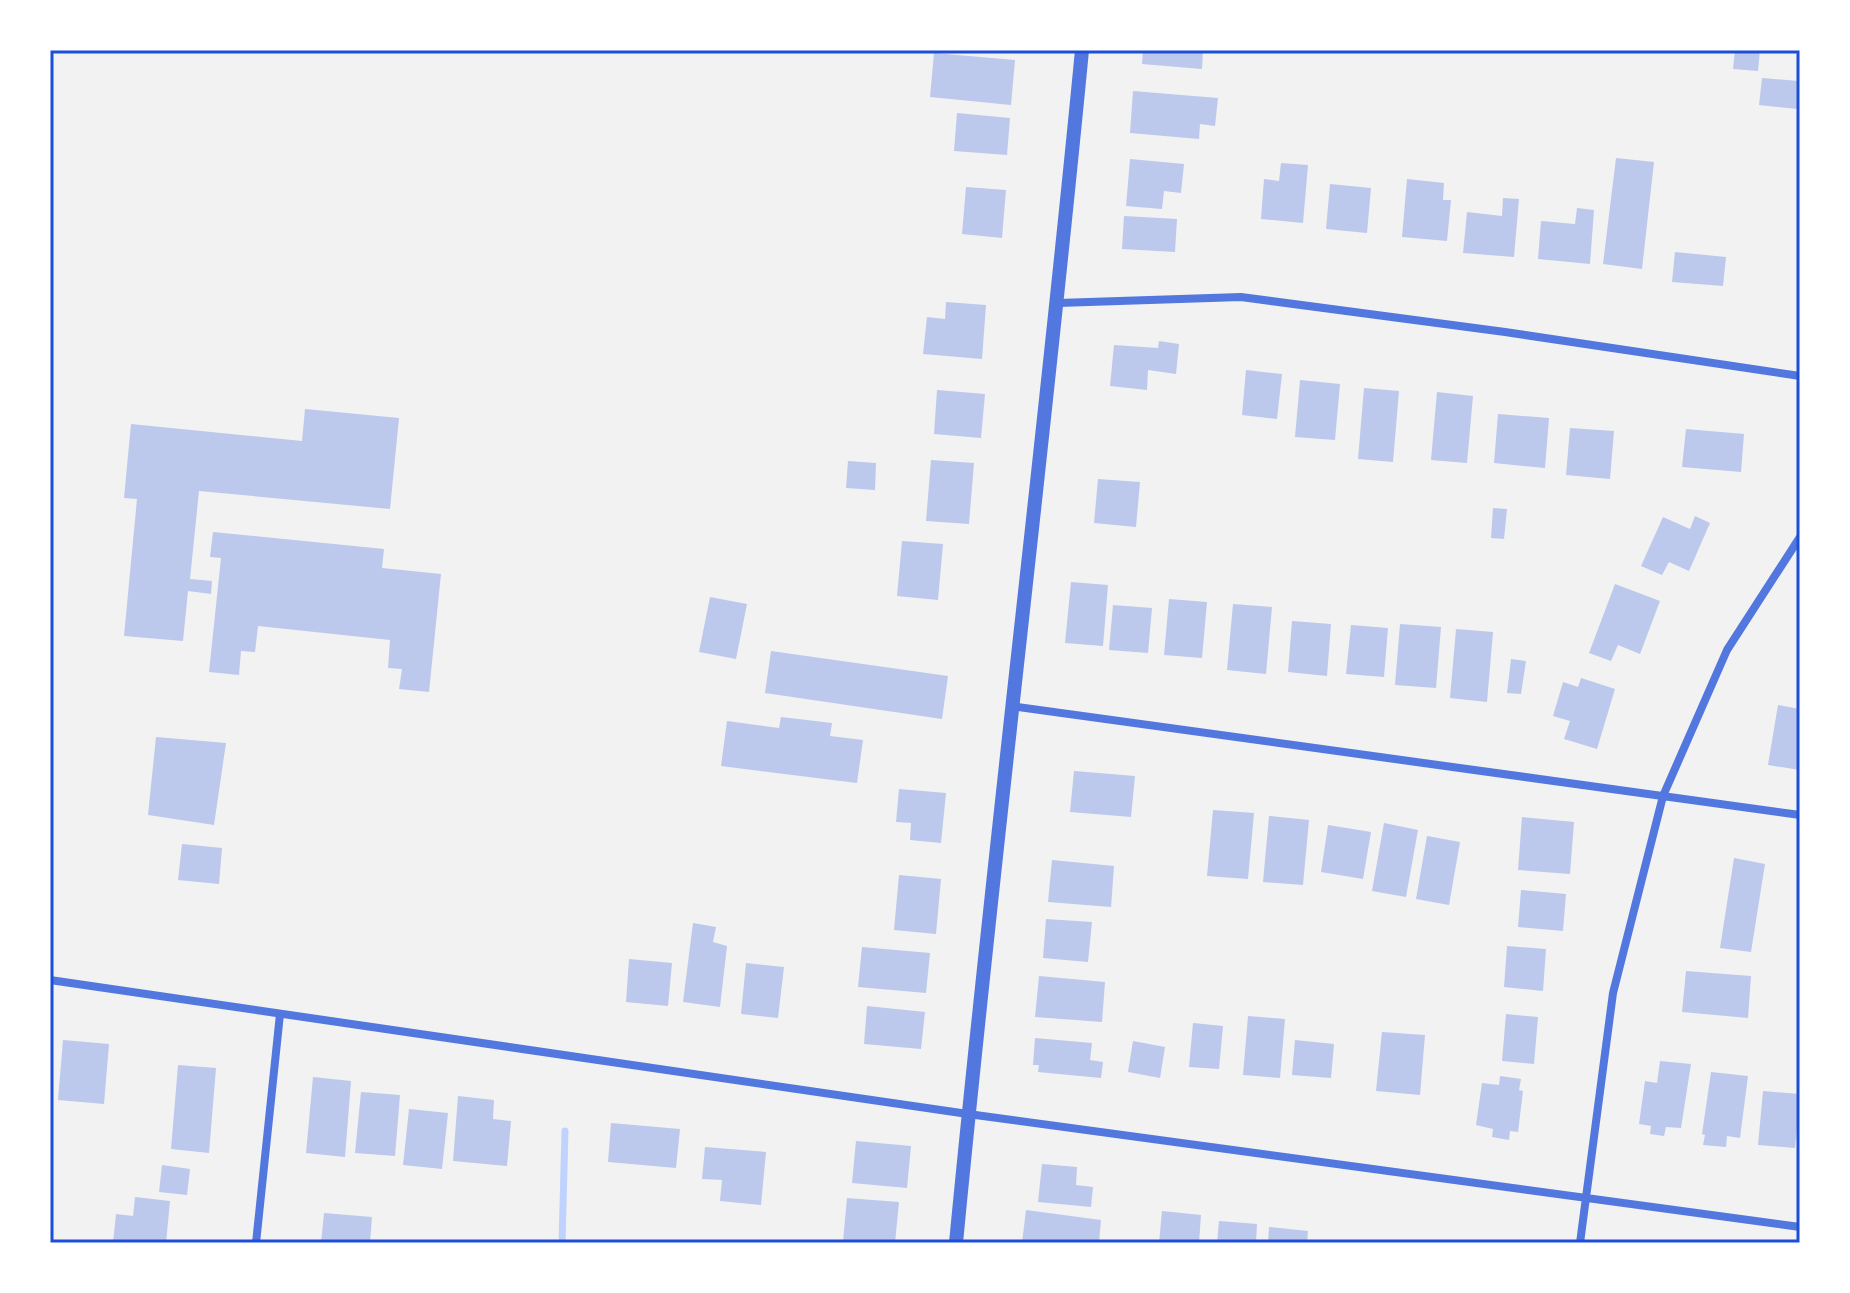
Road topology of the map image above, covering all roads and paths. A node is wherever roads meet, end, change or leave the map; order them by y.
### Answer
1 (1082, 50) edge
2 (1058, 303) junction
3 (1800, 376) edge
4 (1800, 537) edge
5 (1011, 706) junction
6 (1663, 796) junction
7 (1800, 815) edge
8 (50, 980) edge
9 (280, 1014) junction
10 (968, 1114) junction
11 (1586, 1197) junction
12 (1800, 1227) edge
13 (256, 1243) edge
14 (956, 1243) edge
15 (1580, 1243) edge

1 - 2 street
2 - 3 street
2 - 5 street
4 - 6 street
5 - 6 street
5 - 10 street
6 - 7 street
6 - 11 street
8 - 9 street
9 - 10 street
9 - 13 street
10 - 11 street
10 - 14 street
11 - 12 street
11 - 15 street

